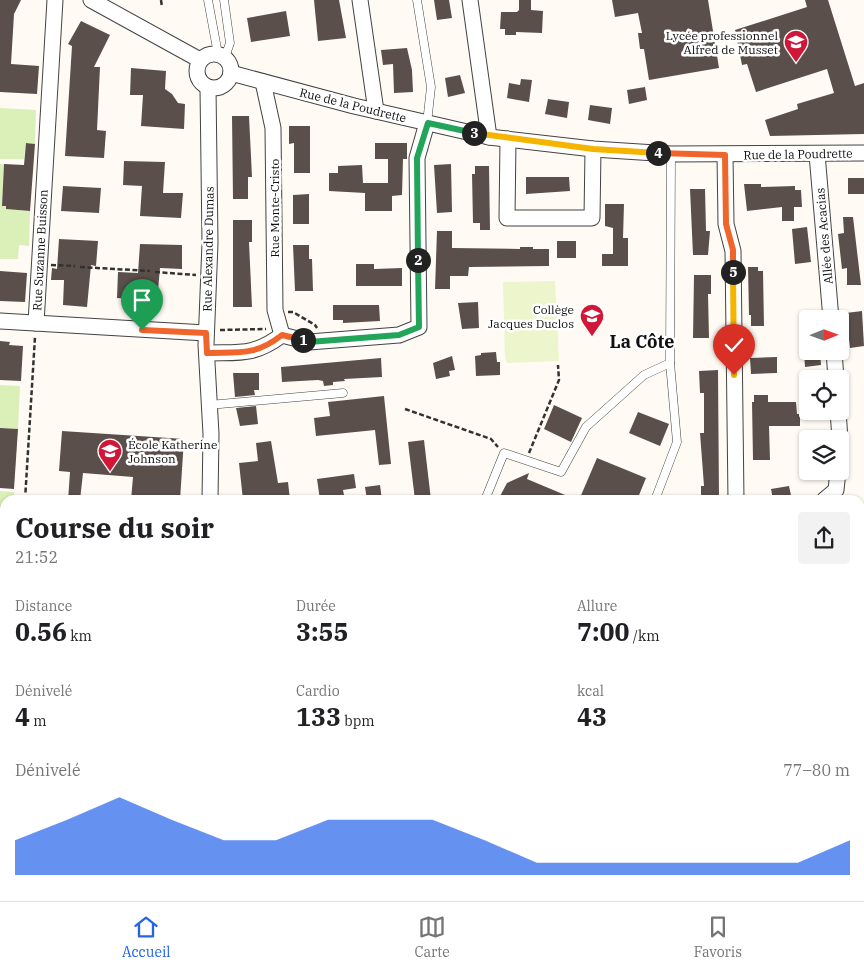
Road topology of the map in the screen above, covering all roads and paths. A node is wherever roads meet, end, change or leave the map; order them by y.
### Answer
1 (55, 0) edge
2 (161, 0) edge
3 (208, 0) edge
4 (224, 0) edge
5 (360, 0) edge
6 (417, 0) edge
7 (470, 0) edge
8 (94, 1) edge
9 (162, 7) dead end
10 (221, 55) junction
11 (200, 60) junction
12 (231, 73) junction
13 (263, 82) junction
14 (208, 88) junction
15 (376, 111) junction
16 (428, 123) junction
17 (489, 137) junction
18 (508, 139) junction
19 (593, 149) junction
20 (864, 153) edge
21 (672, 154) junction
22 (817, 154) junction
23 (725, 155) junction
24 (53, 265) dead end
25 (75, 266) dead end
26 (80, 267) dead end
27 (150, 271) dead end
28 (155, 272) dead end
29 (192, 275) dead end
30 (830, 310) edge
31 (0, 321) edge
32 (36, 323) junction
33 (206, 333) junction
34 (282, 335) junction
35 (207, 353) junction
36 (670, 363) junction
37 (558, 365) dead end
38 (343, 393) dead end
39 (209, 405) junction
40 (405, 408) dead end
41 (504, 453) junction
42 (526, 460) junction
43 (837, 480) edge
44 (25, 495) edge
45 (210, 495) edge
46 (487, 495) edge
47 (657, 495) edge
48 (736, 495) edge
49 (830, 495) edge

1 - 32 street, Rue Suzanne Buisson
2 - 9 path
3 - 10 lane
4 - 10 lane
5 - 15 street
6 - 16 lane
7 - 17 street
8 - 11 street
10 - 11 street
10 - 12 street
11 - 14 street
12 - 13 street, Rue de la Poudrette
12 - 14 street
13 - 15 street, Rue de la Poudrette
13 - 34 street, Rue Monte-Cristo
14 - 33 street, Rue Alexandre Dumas
15 - 16 street, Rue de la Poudrette
16 - 17 street, Rue de la Poudrette
16 - 34 street
17 - 18 street, Rue de la Poudrette
18 - 19 street, Rue de la Poudrette
18 - 19 street
19 - 21 street, Rue de la Poudrette
20 - 22 street, Rue de la Poudrette
21 - 23 street, Rue de la Poudrette
21 - 36 lane
22 - 23 street, Rue de la Poudrette
22 - 30 street, Allée des Acacias
23 - 48 street
24 - 25 path
26 - 27 path
28 - 29 path
31 - 32 street
32 - 33 street
32 - 44 path, Rue Suzanne Buisson
33 - 35 street, Rue Alexandre Dumas
34 - 35 street
35 - 39 street, Rue Alexandre Dumas
36 - 42 lane
36 - 47 lane
37 - 42 path
38 - 39 lane
39 - 45 street, Rue Alexandre Dumas
40 - 41 path
41 - 42 lane
41 - 46 lane
43 - 49 street

